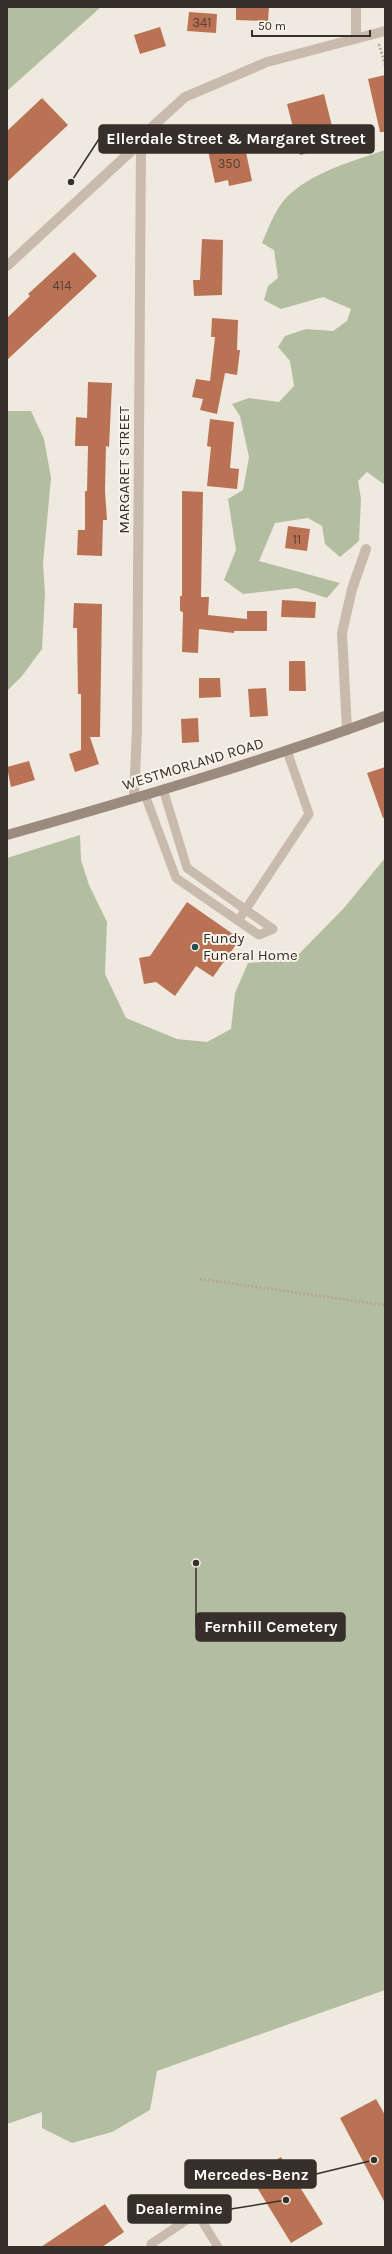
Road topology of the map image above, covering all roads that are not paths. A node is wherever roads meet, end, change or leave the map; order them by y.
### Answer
1 (356, 7) edge
2 (380, 32) edge
3 (356, 38) junction
4 (141, 142) junction
5 (7, 266) edge
6 (366, 549) dead end
7 (385, 716) edge
8 (347, 730) junction
9 (287, 751) junction
10 (163, 790) junction
11 (145, 795) junction
12 (134, 798) junction
13 (7, 835) edge
14 (246, 910) junction
15 (238, 921) junction
16 (153, 2247) edge
17 (218, 2247) edge

1 - 3 street
2 - 3 street
3 - 4 street
4 - 5 street
4 - 12 street, MARGARET STREET
6 - 8 street
7 - 8 street, WESTMORLAND ROAD
8 - 9 street, WESTMORLAND ROAD
9 - 10 street, WESTMORLAND ROAD
9 - 14 lane
10 - 11 street, WESTMORLAND ROAD
10 - 14 lane
11 - 12 street, WESTMORLAND ROAD
11 - 15 lane
12 - 13 street, WESTMORLAND ROAD
14 - 15 lane
14 - 15 lane
16 - 17 lane

